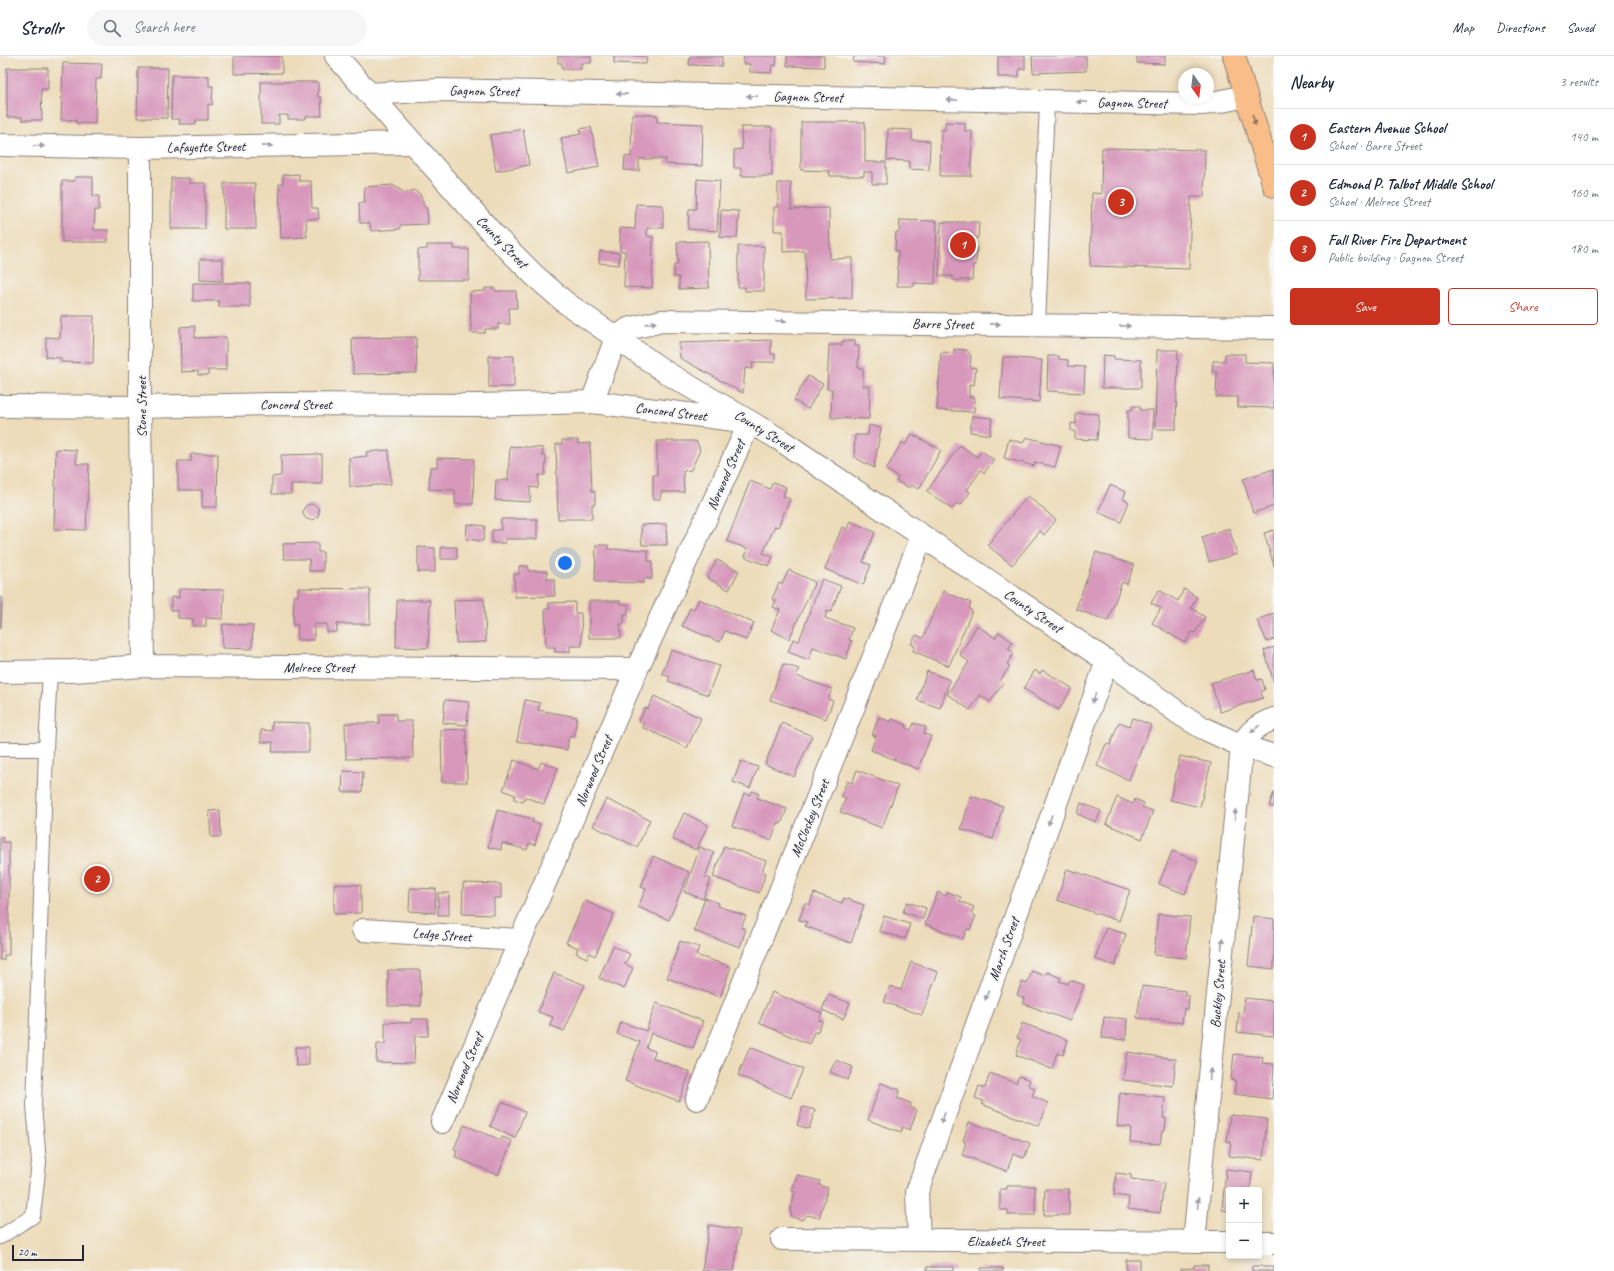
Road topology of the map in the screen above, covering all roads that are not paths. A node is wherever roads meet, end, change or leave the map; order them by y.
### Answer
1 (336, 56) edge
2 (1234, 56) edge
3 (369, 94) junction
4 (1246, 96) junction
5 (1047, 102) junction
6 (412, 143) junction
7 (0, 144) edge
8 (140, 148) junction
9 (1274, 186) edge
10 (1038, 325) junction
11 (1274, 328) edge
12 (616, 338) junction
13 (592, 402) junction
14 (0, 406) edge
15 (140, 407) junction
16 (750, 422) junction
17 (922, 536) junction
18 (1107, 661) junction
19 (144, 666) junction
20 (637, 669) junction
21 (50, 671) junction
22 (0, 672) edge
23 (1274, 719) edge
24 (1242, 746) junction
25 (0, 749) edge
26 (46, 749) junction
27 (1274, 756) edge
28 (363, 930) dead end
29 (520, 940) junction
30 (697, 1100) dead end
31 (442, 1122) dead end
32 (0, 1237) edge
33 (782, 1239) dead end
34 (919, 1240) junction
35 (1194, 1242) junction
36 (1226, 1242) edge
37 (1262, 1242) edge
38 (1274, 1243) edge

1 - 3 street, County Street
2 - 4 main road
5 -> 3 street, Gagnon Street
3 - 6 street, County Street
4 -> 5 street, Gagnon Street
4 -> 9 main road
5 - 10 lane
8 -> 6 street, Lafayette Street
6 - 12 street, County Street
7 -> 8 street, Lafayette Street
8 - 15 street, Stone Street
10 -> 11 street, Barre Street
12 -> 10 street, Barre Street
12 - 13 street
12 - 16 street, County Street
13 - 15 street, Concord Street
13 - 16 street, Concord Street
14 - 15 street, Concord Street
15 - 19 street, Stone Street
16 - 17 street, County Street
16 - 20 street, Norwood Street
17 - 18 street, County Street
17 - 30 street, McCloskey Street
18 - 24 street, County Street
18 -> 34 street, Marsh Street
19 - 20 street, Melrose Street
19 - 21 street, Melrose Street
20 - 29 street, Norwood Street
21 - 22 street, Melrose Street
21 - 26 lane
23 -> 24 street
24 - 27 street, County Street
35 -> 24 street, Buckley Street
25 - 26 lane
26 - 32 lane
28 - 29 street, Ledge Street
29 - 31 street, Norwood Street
33 - 34 street, Elizabeth Street
34 - 35 street, Elizabeth Street
35 - 36 street, Elizabeth Street
37 - 38 street

